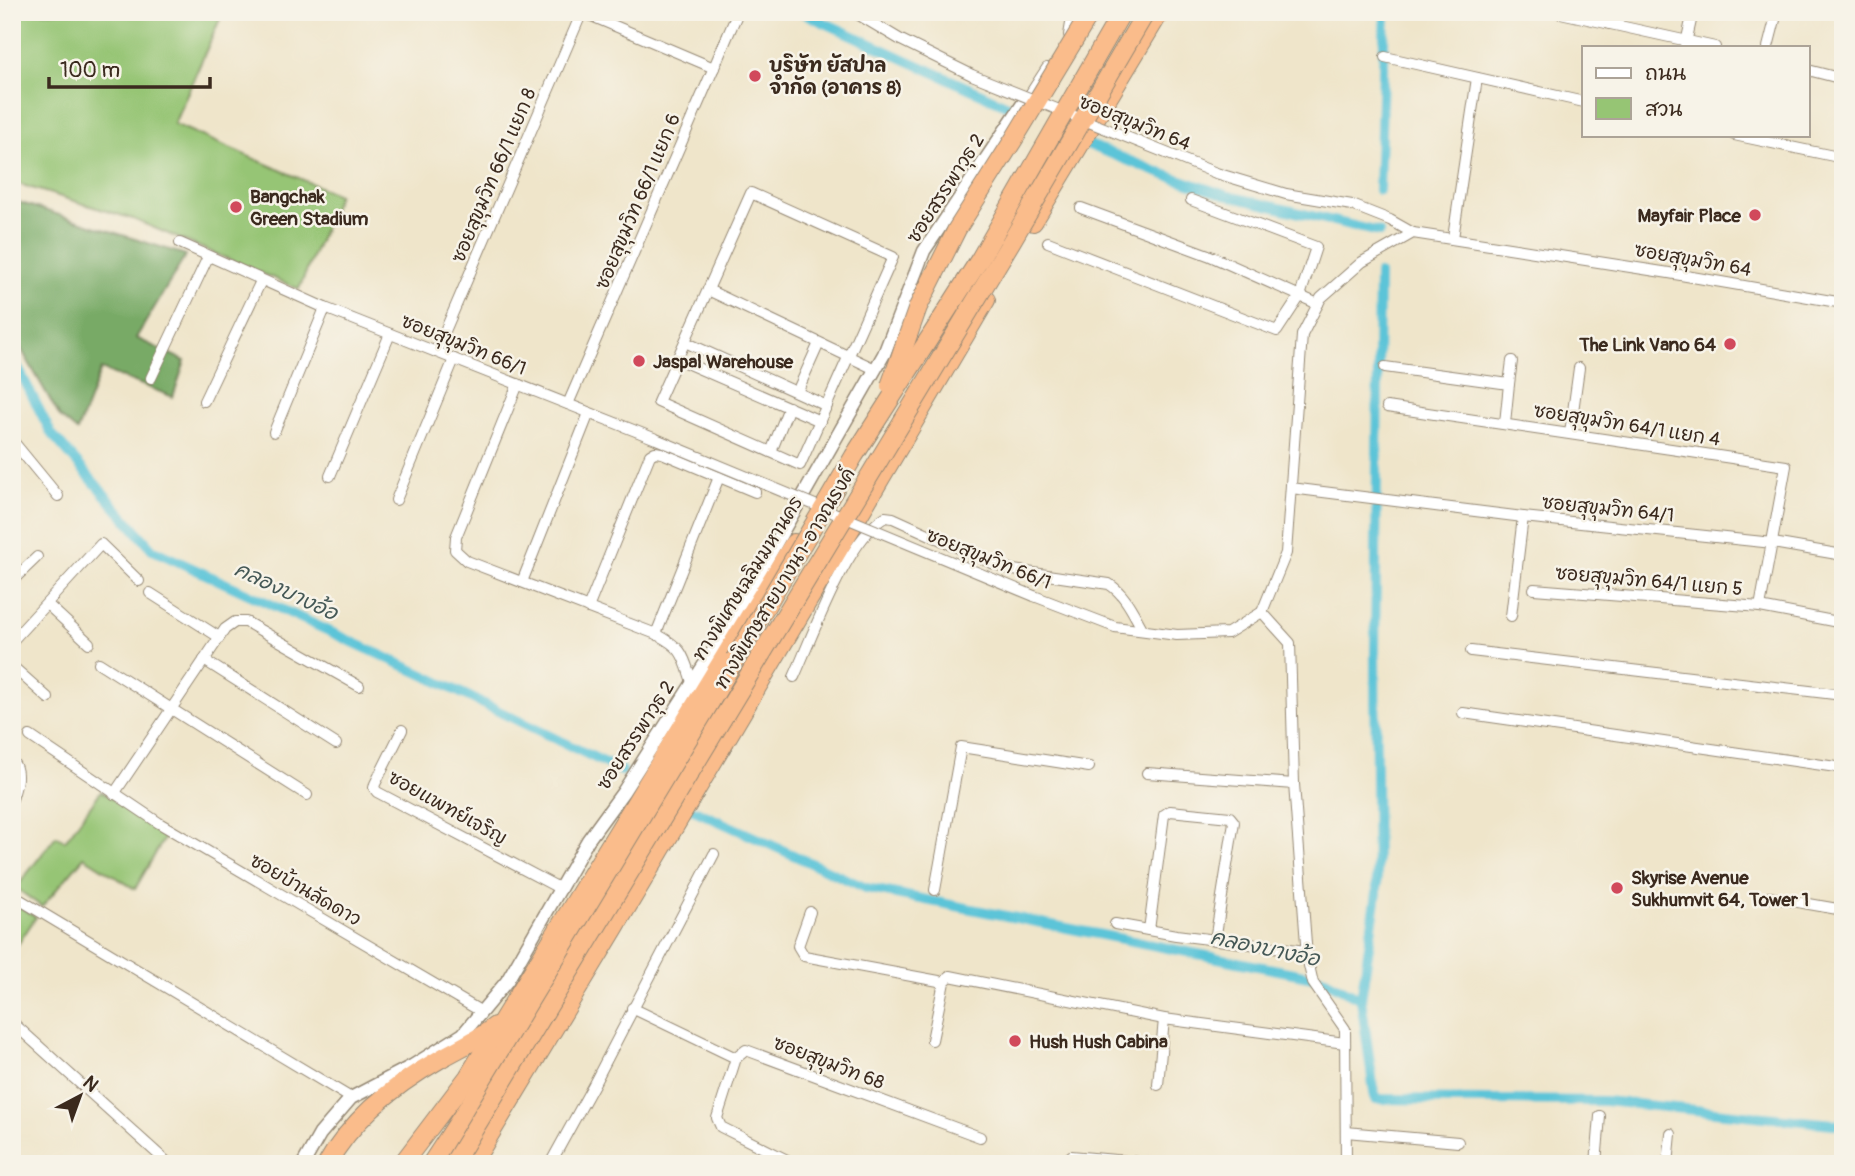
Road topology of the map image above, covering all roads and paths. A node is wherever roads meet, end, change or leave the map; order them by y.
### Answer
1 (582, 12) edge
2 (738, 12) edge
3 (854, 12) edge
4 (1073, 12) edge
5 (1091, 12) edge
6 (1124, 12) edge
7 (1146, 12) edge
8 (1160, 12) edge
9 (1556, 12) edge
10 (1612, 12) edge
11 (1693, 12) edge
12 (1777, 12) edge
13 (1609, 24) junction
14 (1685, 44) edge
15 (1705, 46) edge
16 (1768, 46) edge
17 (1385, 57) dead end
18 (714, 68) junction
19 (1810, 70) edge
20 (1842, 75) edge
21 (1477, 78) junction
22 (1024, 102) joint
23 (1582, 102) edge
24 (1739, 136) edge
25 (1843, 158) edge
26 (1191, 201) dead end
27 (1081, 208) dead end
28 (1413, 233) junction
29 (1452, 238) junction
30 (1048, 242) dead end
31 (180, 243) dead end
32 (208, 257) junction
33 (261, 281) junction
34 (708, 290) junction
35 (1300, 296) junction
36 (1843, 303) edge
37 (1318, 304) junction
38 (325, 308) junction
39 (390, 334) junction
40 (685, 342) junction
41 (819, 343) junction
42 (436, 352) junction
43 (848, 357) junction
44 (454, 359) junction
45 (677, 359) junction
46 (1512, 361) dead end
47 (1385, 367) dead end
48 (1578, 368) dead end
49 (876, 369) junction
50 (150, 378) dead end
51 (518, 384) junction
52 (1509, 384) junction
53 (797, 392) junction
54 (204, 401) dead end
55 (568, 404) junction
56 (827, 406) junction
57 (789, 407) junction
58 (1387, 407) dead end
59 (881, 412) junction
60 (589, 413) junction
61 (820, 421) junction
62 (1504, 423) junction
63 (274, 432) dead end
64 (1570, 433) junction
65 (12, 440) edge
66 (771, 452) junction
67 (330, 475) dead end
68 (719, 477) junction
69 (1291, 488) junction
70 (755, 492) dead end
71 (58, 496) dead end
72 (396, 500) dead end
73 (1523, 517) junction
74 (1773, 543) junction
75 (1843, 555) edge
76 (37, 556) dead end
77 (12, 581) edge
78 (139, 581) dead end
79 (522, 582) junction
80 (1534, 589) dead end
81 (150, 593) dead end
82 (47, 604) junction
83 (1760, 607) junction
84 (588, 608) junction
85 (1262, 612) junction
86 (1511, 616) dead end
87 (1843, 624) edge
88 (1143, 630) junction
89 (656, 634) junction
90 (219, 637) junction
91 (12, 641) edge
92 (89, 643) dead end
93 (1471, 651) dead end
94 (204, 660) junction
95 (99, 663) dead end
96 (12, 666) edge
97 (794, 677) dead end
98 (692, 682) junction
99 (359, 686) dead end
100 (1843, 695) edge
101 (48, 698) dead end
102 (171, 709) junction
103 (1463, 713) dead end
104 (402, 730) dead end
105 (30, 736) dead end
106 (337, 744) dead end
107 (12, 761) edge
108 (1089, 767) dead end
109 (1843, 768) edge
110 (1147, 773) dead end
111 (1294, 784) junction
112 (114, 794) junction
113 (307, 795) dead end
114 (12, 799) edge
115 (714, 854) dead end
116 (559, 888) junction
117 (935, 890) dead end
118 (12, 895) edge
119 (1769, 897) dead end
120 (1843, 910) edge
121 (810, 912) dead end
122 (1115, 924) dead end
123 (1149, 930) junction
124 (1215, 940) junction
125 (1306, 954) junction
126 (944, 982) junction
127 (632, 1008) junction
128 (482, 1012) junction
129 (505, 1017) junction
130 (1164, 1019) junction
131 (12, 1022) edge
132 (932, 1040) dead end
133 (1345, 1044) junction
134 (736, 1058) junction
135 (1158, 1085) dead end
136 (514, 1093) junction
137 (351, 1098) junction
138 (1600, 1116) dead end
139 (1346, 1132) junction
140 (1671, 1134) dead end
141 (980, 1138) dead end
142 (1458, 1142) dead end
143 (1071, 1156) dead end
144 (169, 1164) edge
145 (303, 1164) edge
146 (327, 1164) edge
147 (402, 1164) edge
148 (430, 1164) edge
149 (453, 1164) edge
150 (471, 1164) edge
151 (483, 1164) edge
152 (550, 1164) edge
153 (795, 1164) edge
154 (1160, 1164) edge
155 (1346, 1164) edge
156 (1596, 1164) edge
157 (1668, 1164) edge

1 - 18 street
1 - 42 street, ซอยสุขุมวิท 66/1 แยก 8
2 - 18 street, ซอยสุขุมวิท 66/1 แยก 6
3 - 28 street, ซอยสุขุมวิท 64, bridge
4 - 22 street, ซอยสรรพาวุธ 2
5 - 59 highway, bridge
6 - 59 highway, ทางพิเศษสายบางนา-อาจณรงค์, bridge
6 - 129 highway, ทางพิเศษเฉลิมมหานคร
7 - 149 highway, ทางพิเศษสายบางนา-อาจณรงค์, bridge
8 - 136 highway
9 - 13 street
10 - 13 street
11 - 14 street
12 - 16 street
13 - 14 street
14 - 15 street
17 - 21 street
18 - 55 street, ซอยสุขุมวิท 66/1 แยก 6
19 - 20 street
21 - 23 street
21 - 29 street
22 - 49 street, ซอยสรรพาวุธ 2
24 - 25 street
26 - 35 street
27 - 35 street
28 - 29 street, ซอยสุขุมวิท 64
28 - 37 street
29 - 36 street, ซอยสุขุมวิท 64
30 - 35 street
31 - 32 street, ซอยสุขุมวิท 66/1
32 - 33 street, ซอยสุขุมวิท 66/1
32 - 50 street
33 - 38 street, ซอยสุขุมวิท 66/1
33 - 54 street
34 - 40 street
34 - 41 street
34 - 43 street
35 - 37 street
37 - 69 street
38 - 39 street, ซอยสุขุมวิท 66/1
38 - 63 street
39 - 42 street, ซอยสุขุมวิท 66/1
39 - 67 street
40 - 45 street
40 - 53 street
41 - 43 street
41 - 53 street
42 - 44 street, ซอยสุขุมวิท 66/1
43 - 49 street
43 - 56 street
44 - 51 street, ซอยสุขุมวิท 66/1
44 - 72 street
45 - 57 street
45 - 66 street
46 - 52 street
47 - 52 street
48 - 64 street
49 - 98 street, ซอยสรรพาวุธ 2
51 - 55 street, ซอยสุขุมวิท 66/1
51 - 79 street
52 - 62 street
53 - 56 street
55 - 60 street, ซอยสุขุมวิท 66/1
56 - 61 street
57 - 61 street
57 - 66 street
58 - 62 street, ซอยสุขุมวิท 64/1 แยก 4
59 - 148 highway, ทางพิเศษสายบางนา-อาจณรงค์, bridge
60 - 79 street
60 - 88 street, ซอยสุขุมวิท 66/1, bridge
61 - 66 street
62 - 64 street, ซอยสุขุมวิท 64/1 แยก 4
64 - 74 street, ซอยสุขุมวิท 64/1 แยก 4
65 - 71 street
68 - 70 street
68 - 84 street
68 - 89 street
69 - 73 street, ซอยสุขุมวิท 64/1
69 - 85 street
73 - 74 street, ซอยสุขุมวิท 64/1
73 - 86 street
74 - 75 street, ซอยสุขุมวิท 64/1
74 - 83 street
76 - 77 street
78 - 82 street
79 - 84 street
80 - 83 street, ซอยสุขุมวิท 64/1 แยก 5
81 - 90 street
82 - 91 street
82 - 92 street
83 - 87 street
84 - 89 street
85 - 88 street, ซอยสุขุมวิท 66/1
85 - 111 street
88 - 97 street
89 - 98 street
90 - 94 street
90 - 99 street
93 - 100 street
94 - 102 street
94 - 106 street
95 - 102 street
96 - 101 street
98 - 116 street, ซอยสรรพาวุธ 2
102 - 112 street
102 - 113 street
103 - 109 street
104 - 116 street, ซอยแพทย์เจริญ
105 - 112 street, ซอยบ้านลัดดาว
107 - 114 street
108 - 117 street
110 - 111 street
111 - 125 street
112 - 128 street, ซอยบ้านลัดดาว
115 - 127 street
116 - 128 street, ซอยสรรพาวุธ 2
118 - 137 street
119 - 120 street
121 - 126 street
122 - 123 street
123 - 124 street
123 - 124 street
124 - 125 street
125 - 133 street
126 - 130 street
126 - 132 street
127 - 134 street, ซอยสุขุมวิท 68
127 - 152 street
128 - 137 street, ซอยสรรพาวุธ 2
129 - 146 highway
129 - 147 highway, ทางพิเศษเฉลิมมหานคร
130 - 133 street
130 - 135 street
131 - 144 street
133 - 139 street
134 - 141 street, ซอยสุขุมวิท 68
134 - 153 street
136 - 150 highway
136 - 151 highway
137 - 145 street, ซอยสรรพาวุธ 2
138 - 156 street
139 - 142 street
139 - 155 street
140 - 157 street
143 - 154 street

